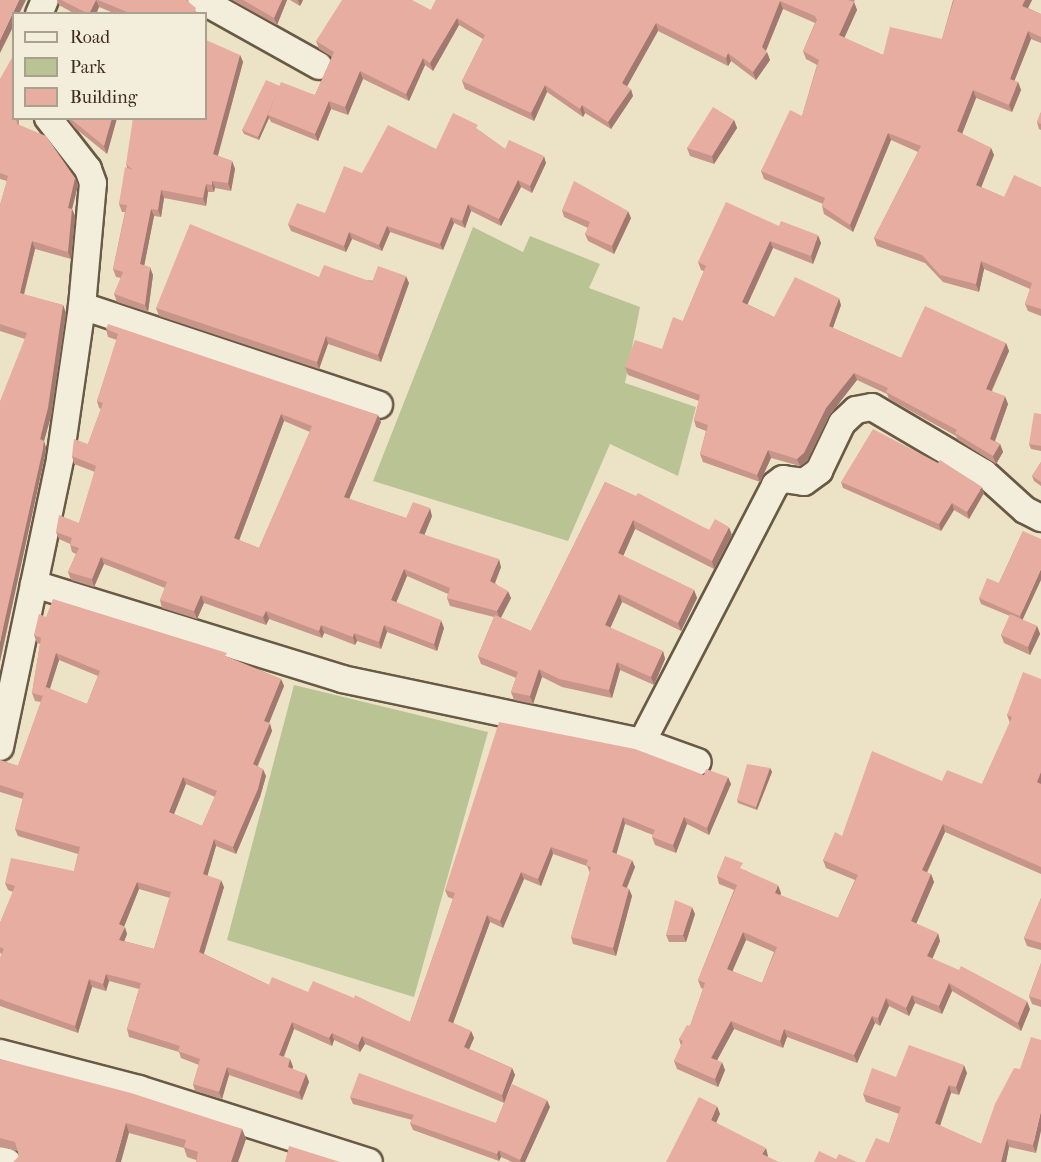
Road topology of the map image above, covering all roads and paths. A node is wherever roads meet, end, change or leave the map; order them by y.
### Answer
1 (201, 0) edge
2 (319, 66) dead end
3 (50, 120) edge
4 (82, 306) junction
5 (379, 405) dead end
6 (1041, 518) edge
7 (34, 584) junction
8 (642, 742) junction
9 (0, 747) edge
10 (698, 762) dead end
11 (0, 1053) edge
12 (0, 1160) edge
13 (8, 1162) edge
14 (369, 1162) edge

1 - 2 street
3 - 4 street
4 - 5 street
4 - 7 street
6 - 8 street
7 - 8 street
7 - 9 street
8 - 10 street
11 - 14 street
12 - 13 street

